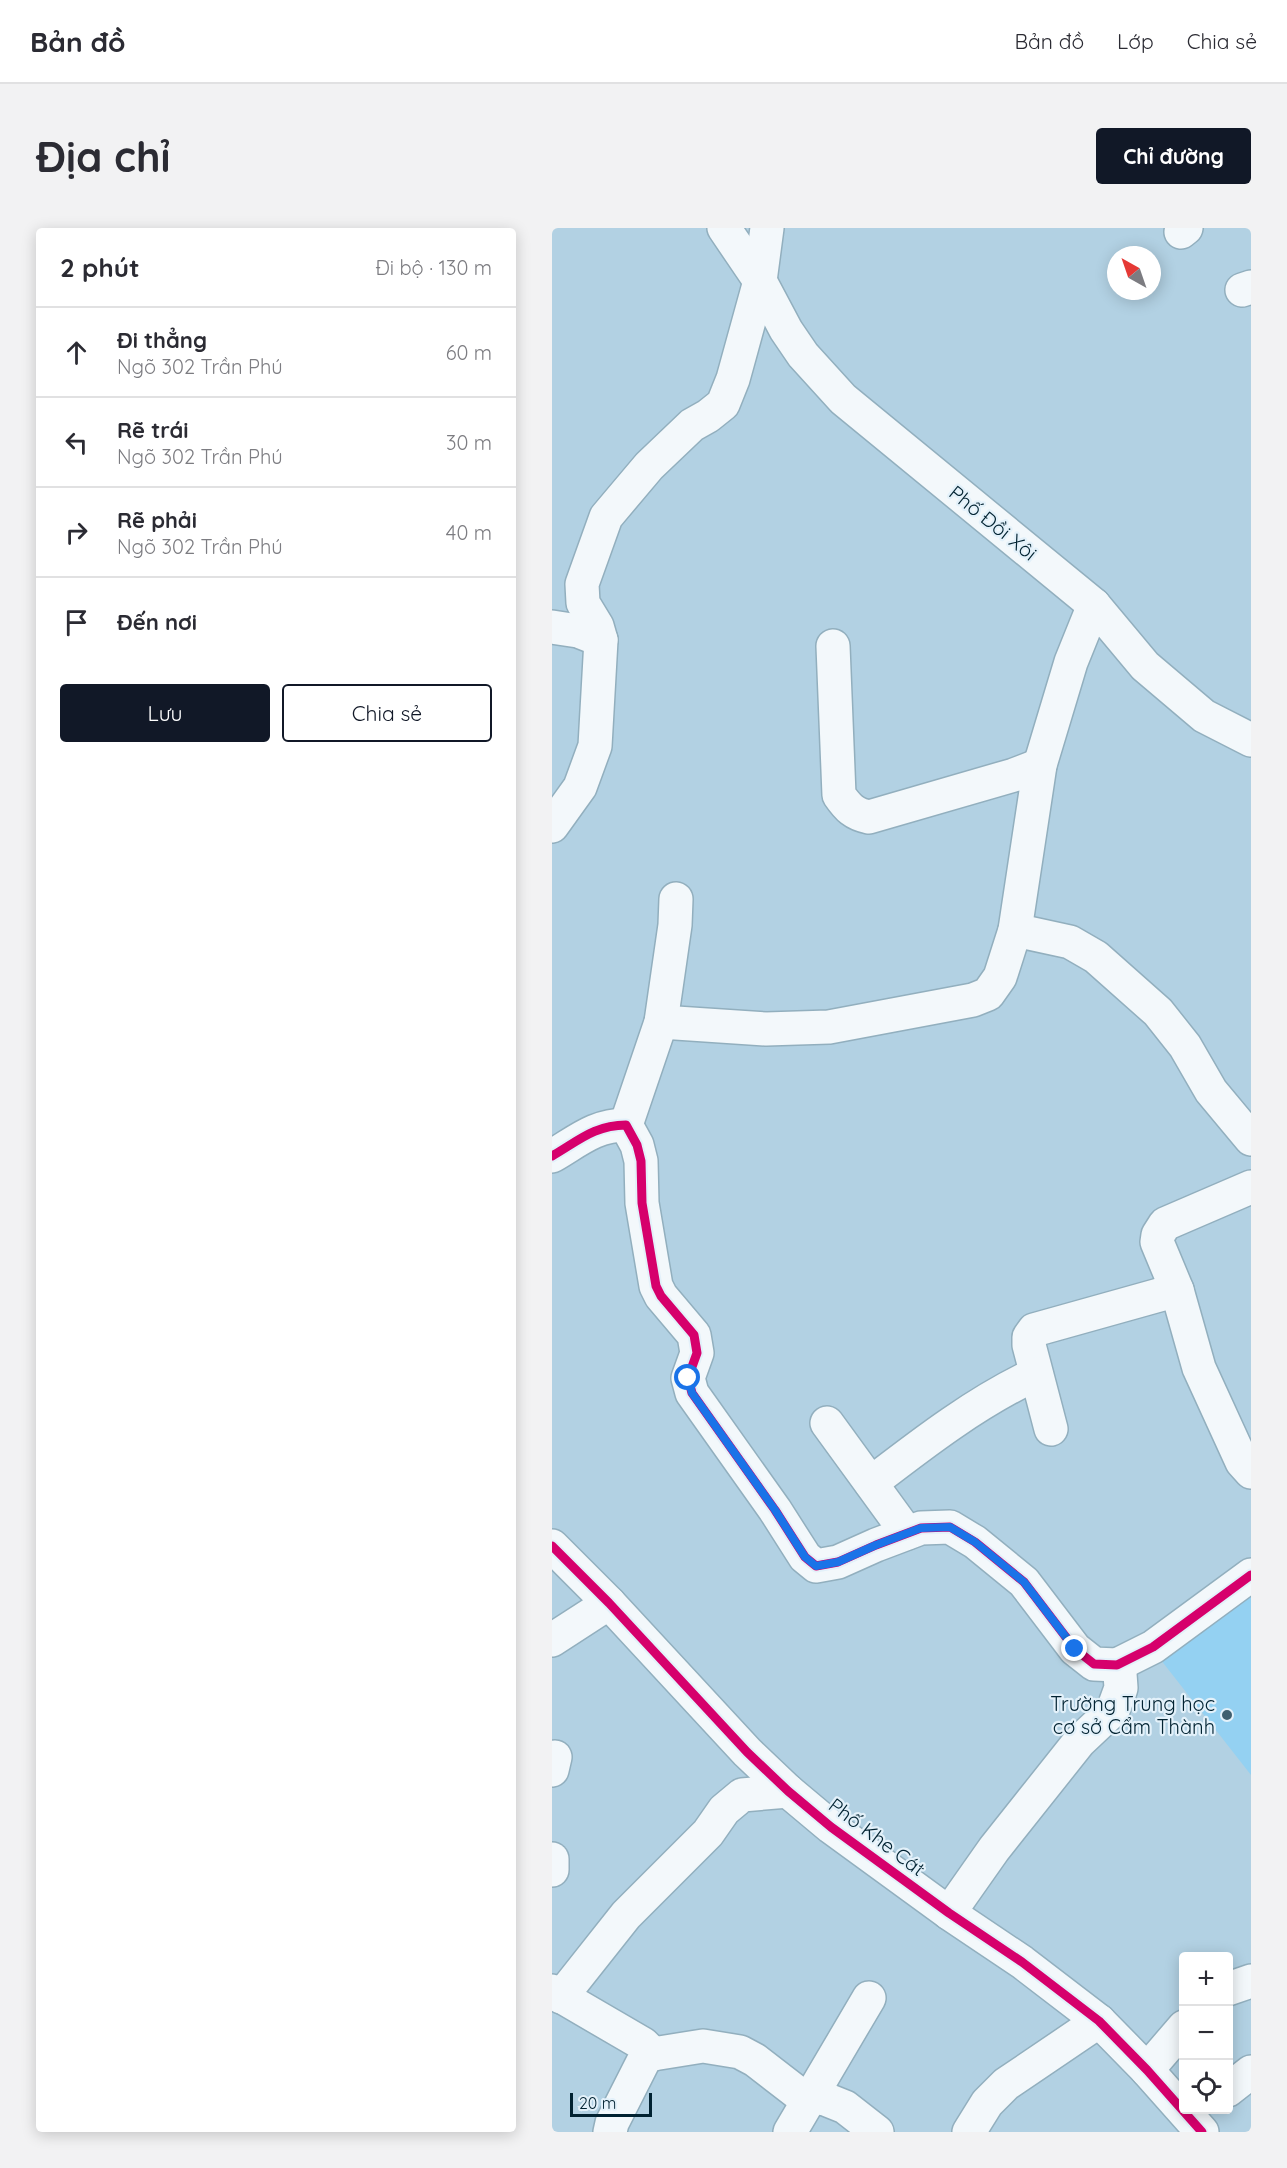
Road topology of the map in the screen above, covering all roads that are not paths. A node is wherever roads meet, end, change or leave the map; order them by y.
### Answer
1 (724, 228) edge
2 (767, 228) edge
3 (760, 282) junction
4 (1094, 605) junction
5 (552, 627) edge
6 (601, 640) junction
7 (833, 646) dead end
8 (1251, 740) edge
9 (1040, 765) junction
10 (552, 826) edge
11 (676, 899) dead end
12 (1015, 930) junction
13 (661, 1022) junction
14 (626, 1125) junction
15 (1251, 1139) edge
16 (552, 1156) edge
17 (1251, 1187) edge
18 (1177, 1290) junction
19 (1036, 1374) junction
20 (827, 1423) dead end
21 (1051, 1429) dead end
22 (1251, 1472) edge
23 (871, 1483) junction
24 (908, 1533) junction
25 (552, 1546) edge
26 (1251, 1575) edge
27 (609, 1603) junction
28 (552, 1640) edge
29 (1117, 1665) junction
30 (788, 1791) junction
31 (552, 1859) edge
32 (552, 1870) edge
33 (949, 1913) junction
34 (1251, 1981) edge
35 (1233, 1987) edge
36 (556, 1994) edge
37 (869, 1998) dead end
38 (1099, 2021) junction
39 (1179, 2033) edge
40 (653, 2054) junction
41 (1147, 2070) junction
42 (1251, 2072) edge
43 (1233, 2086) edge
44 (811, 2096) junction
45 (1199, 2120) edge
46 (610, 2132) edge
47 (790, 2132) edge
48 (877, 2132) edge
49 (969, 2132) edge

1 - 3 street, Phố Đồi Xôi
2 - 3 street
3 - 4 street, Phố Đồi Xôi
3 - 6 street
4 - 8 street, Phố Đồi Xôi
4 - 9 street
5 - 6 street
6 - 10 street
7 - 9 street
9 - 12 street
11 - 13 street
12 - 13 street
12 - 15 street
13 - 14 street
14 - 16 street
14 - 24 street
17 - 18 street
18 - 19 street
18 - 22 street
19 - 21 street
19 - 23 street
20 - 23 street
23 - 24 street
24 - 29 street
25 - 27 street, Phố Khe Cát
26 - 29 street
27 - 28 street
27 - 30 street, Phố Khe Cát
29 - 33 street
30 - 33 street, Phố Khe Cát
30 - 36 street
31 - 32 street
33 - 38 street, Phố Khe Cát
34 - 35 street
36 - 40 street
37 - 44 street
38 - 41 street, Phố Khe Cát
38 - 49 street
39 - 41 street
40 - 44 street
40 - 46 street
41 - 45 street, Phố Khe Cát
42 - 43 street
44 - 47 street
44 - 48 street

